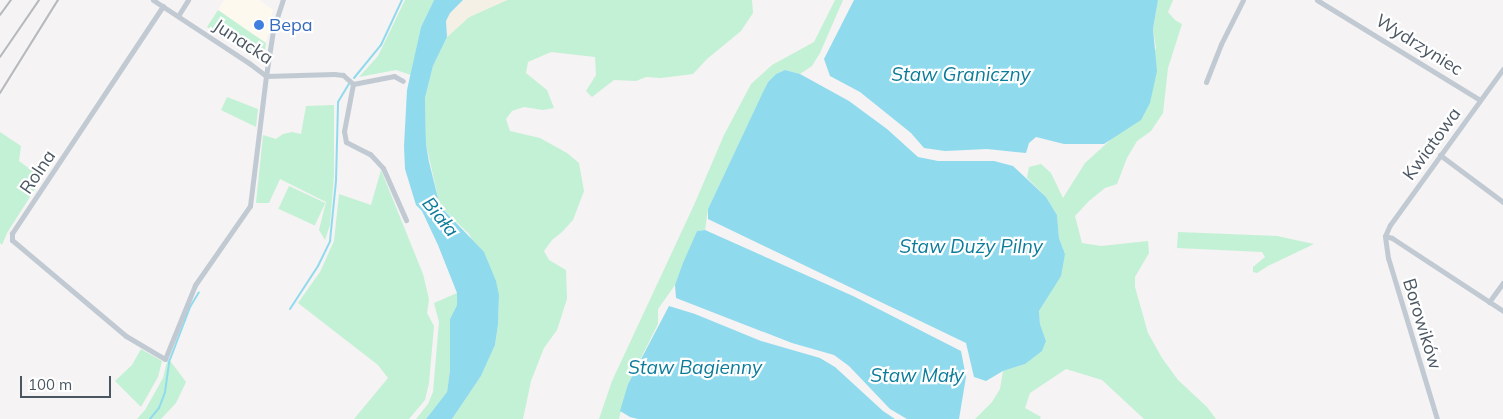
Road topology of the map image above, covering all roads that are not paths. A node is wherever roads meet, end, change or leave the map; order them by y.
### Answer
1 (154, 0) edge
2 (188, 0) edge
3 (283, 0) edge
4 (1243, 0) edge
5 (1317, 0) edge
6 (163, 6) junction
7 (178, 16) junction
8 (1503, 68) edge
9 (266, 76) junction
10 (404, 81) dead end
11 (1206, 82) dead end
12 (353, 84) junction
13 (1480, 100) junction
14 (1440, 156) junction
15 (1503, 202) edge
16 (406, 220) dead end
17 (1385, 236) junction
18 (1503, 283) edge
19 (1489, 302) junction
20 (1503, 312) edge
21 (1437, 419) edge

1 - 6 street, Junacka
2 - 7 street
3 - 9 street
4 - 11 street
5 - 13 street, Wydrzyniec
6 - 7 street, Junacka
6 - 9 street, Rolna
7 - 9 street, Junacka
8 - 13 street, Kwiatowa
9 - 12 street, Junacka
10 - 12 street
12 - 16 street
13 - 14 street, Kwiatowa
14 - 15 street
14 - 17 street, Kwiatowa
17 - 19 street
17 - 21 street, Borowików
18 - 19 street
19 - 20 street

